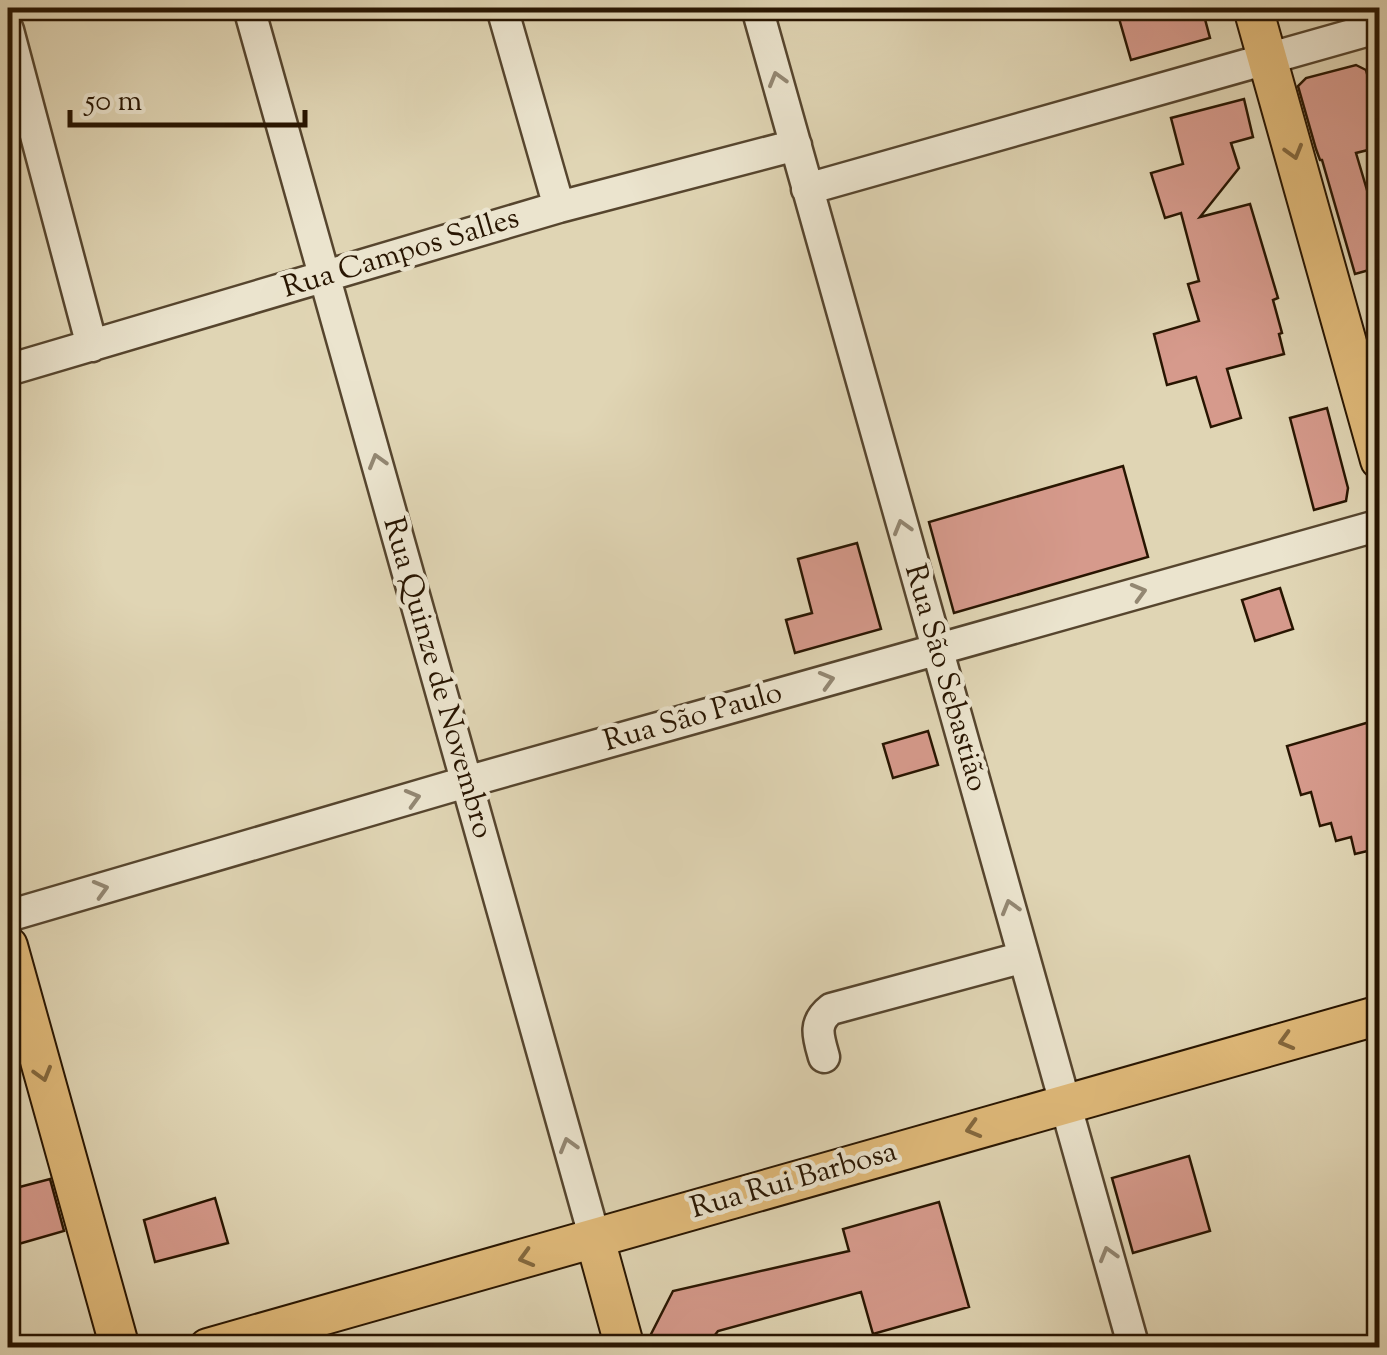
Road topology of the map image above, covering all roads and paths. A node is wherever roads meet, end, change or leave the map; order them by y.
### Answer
1 (250, 8) edge
2 (502, 8) edge
3 (757, 8) edge
4 (1253, 8) edge
5 (1380, 27) edge
6 (8, 30) edge
7 (1268, 58) junction
8 (796, 145) junction
9 (806, 189) junction
10 (559, 206) junction
11 (325, 276) junction
12 (92, 346) junction
13 (8, 370) edge
14 (1380, 460) edge
15 (1380, 524) edge
16 (936, 649) junction
17 (466, 782) junction
18 (8, 916) edge
19 (8, 946) edge
20 (1024, 957) junction
21 (1380, 1015) edge
22 (824, 1056) dead end
23 (1065, 1103) junction
24 (594, 1238) junction
25 (120, 1348) edge
26 (208, 1348) edge
27 (625, 1348) edge
28 (1134, 1348) edge

1 - 11 street, Rua Quinze de Novembro
2 - 10 street
8 -> 3 street, Rua São Sebastião
4 - 7 main road
5 - 7 street
6 - 12 street
7 - 9 street
7 -> 14 main road
8 - 9 street, Rua São Sebastião
8 - 10 street, Rua Campos Salles
16 -> 9 street, Rua São Sebastião
10 - 11 street, Rua Campos Salles
11 - 12 street, Rua Campos Salles
17 -> 11 street, Rua Quinze de Novembro
12 - 13 street, Rua Campos Salles
16 -> 15 street, Rua São Paulo
17 -> 16 street, Rua São Paulo
20 -> 16 street, Rua São Sebastião
18 -> 17 street, Rua São Paulo
24 -> 17 street, Rua Quinze de Novembro
19 -> 25 main road
20 - 22 street
20 - 23 street, Rua São Sebastião
21 -> 23 main road, Rua Rui Barbosa
23 -> 24 main road, Rua Rui Barbosa
28 -> 23 street, Rua São Sebastião
24 -> 26 main road, Rua Rui Barbosa
24 - 27 main road, Rua Quinze de Novembro

